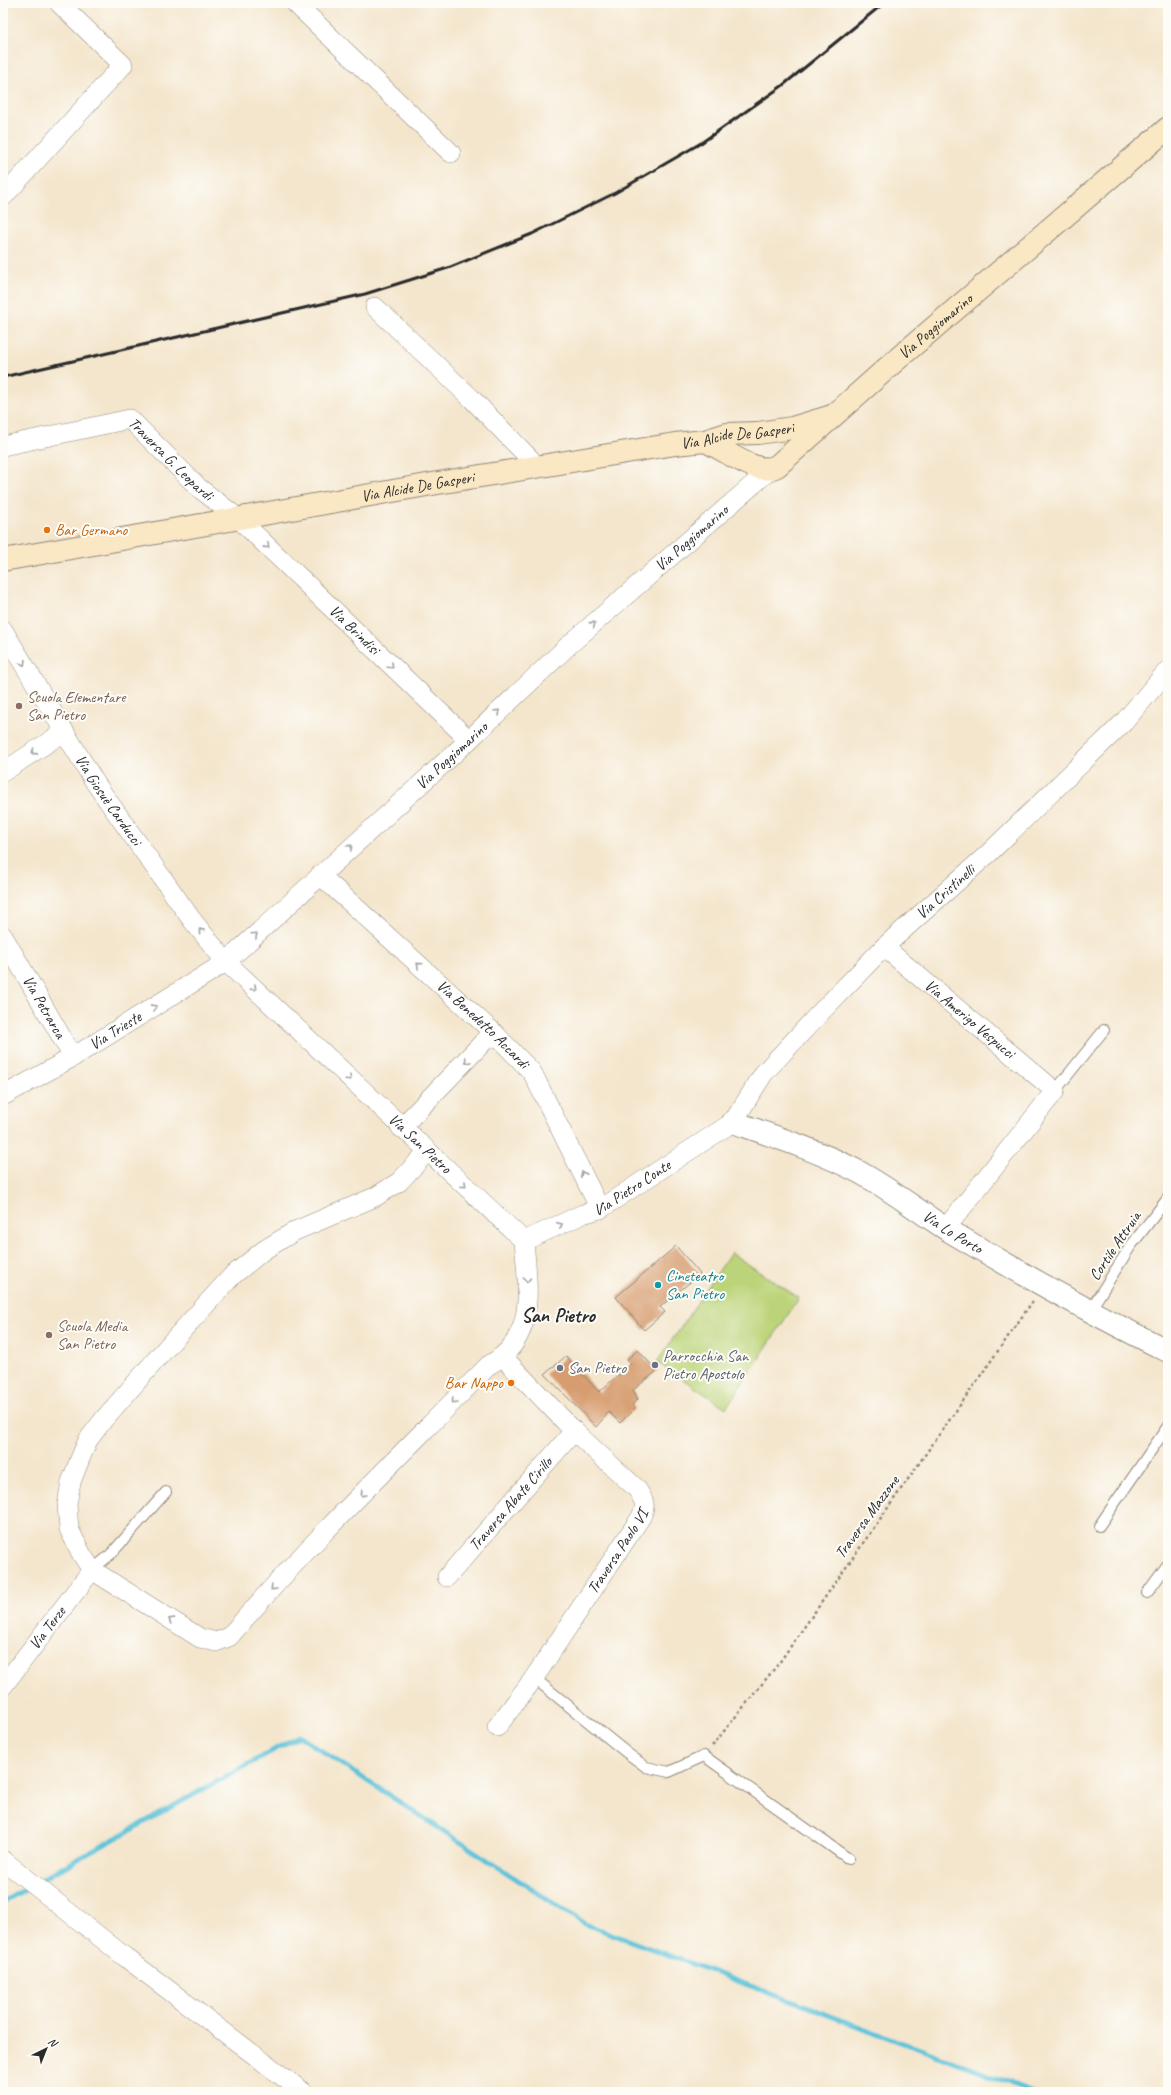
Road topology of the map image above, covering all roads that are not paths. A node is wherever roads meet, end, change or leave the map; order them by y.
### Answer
1 (59, 3) edge
2 (295, 3) edge
3 (1168, 128) edge
4 (451, 153) dead end
5 (3, 197) edge
6 (375, 307) dead end
7 (832, 416) junction
8 (765, 432) junction
9 (705, 441) junction
10 (3, 446) edge
11 (749, 464) junction
12 (777, 465) junction
13 (538, 467) junction
14 (239, 519) junction
15 (3, 560) edge
16 (3, 630) edge
17 (1168, 670) edge
18 (64, 732) junction
19 (469, 740) junction
20 (3, 772) edge
21 (320, 875) junction
22 (3, 936) edge
23 (884, 947) junction
24 (226, 962) junction
25 (1104, 1030) dead end
26 (493, 1032) junction
27 (73, 1057) junction
28 (1055, 1091) junction
29 (3, 1096) edge
30 (733, 1122) junction
31 (401, 1128) junction
32 (428, 1151) junction
33 (1168, 1198) edge
34 (600, 1209) junction
35 (946, 1228) junction
36 (524, 1241) junction
37 (1089, 1312) junction
38 (1168, 1351) edge
39 (503, 1357) junction
40 (1168, 1426) edge
41 (574, 1431) junction
42 (166, 1492) dead end
43 (1099, 1526) dead end
44 (1168, 1564) edge
45 (92, 1570) junction
46 (446, 1577) dead end
47 (1148, 1593) dead end
48 (534, 1678) junction
49 (3, 1686) edge
50 (497, 1728) dead end
51 (849, 1859) dead end
52 (3, 1860) edge
53 (303, 2092) edge

1 - 5 street
2 - 4 street
3 - 7 main road, Via Poggiomarino
6 - 13 street
7 - 8 main road, Via Alcide De Gasperi
7 - 12 main road, Via Poggiomarino
8 - 9 main road, Via Alcide De Gasperi
8 - 11 main road
8 - 12 main road
9 - 11 main road
9 - 13 main road, Via Alcide De Gasperi
10 - 14 street, Traversa G. Leopardi
11 - 12 main road
19 -> 12 street, Via Poggiomarino
13 - 14 main road, Via Alcide De Gasperi
14 - 15 main road, Via Alcide De Gasperi
14 -> 19 street, Via Brindisi
16 -> 18 street, Via Giosuè Carducci
17 - 23 street, Via Cristinelli
18 -> 20 street
24 -> 18 street, Via Giosuè Carducci
21 -> 19 street, Via Poggiomarino
24 -> 21 street, Via Poggiomarino
26 -> 21 street, Via Benedetto Accardi
22 - 27 street, Via Petrarca
23 - 28 street, Via Amerigo Vespucci
23 - 30 street, Via Cristinelli
27 -> 24 street, Via Trieste
24 -> 31 street, Via San Pietro
25 - 28 lane
26 -> 31 street
34 -> 26 street, Via Benedetto Accardi
27 - 29 street, Via Trieste
28 - 35 street
30 - 34 street, Via Pietro Conte
30 - 35 street, Via Lo Porto
31 - 32 street, Via San Pietro
32 -> 36 street, Via San Pietro
32 - 45 street
33 - 37 lane, Cortile Attruia
36 -> 34 street, Via Pietro Conte
35 - 37 street, Via Lo Porto
36 -> 39 street
37 - 38 street, Via Lo Porto
39 - 41 street, Traversa Paolo VI
39 -> 45 street
40 - 43 lane
41 - 46 street, Traversa Abate Cirillo
41 - 48 street, Traversa Paolo VI
42 - 45 lane
44 - 47 lane
45 - 49 street, Via Terze
48 - 50 street, Traversa Paolo VI
48 - 51 lane
52 - 53 street

